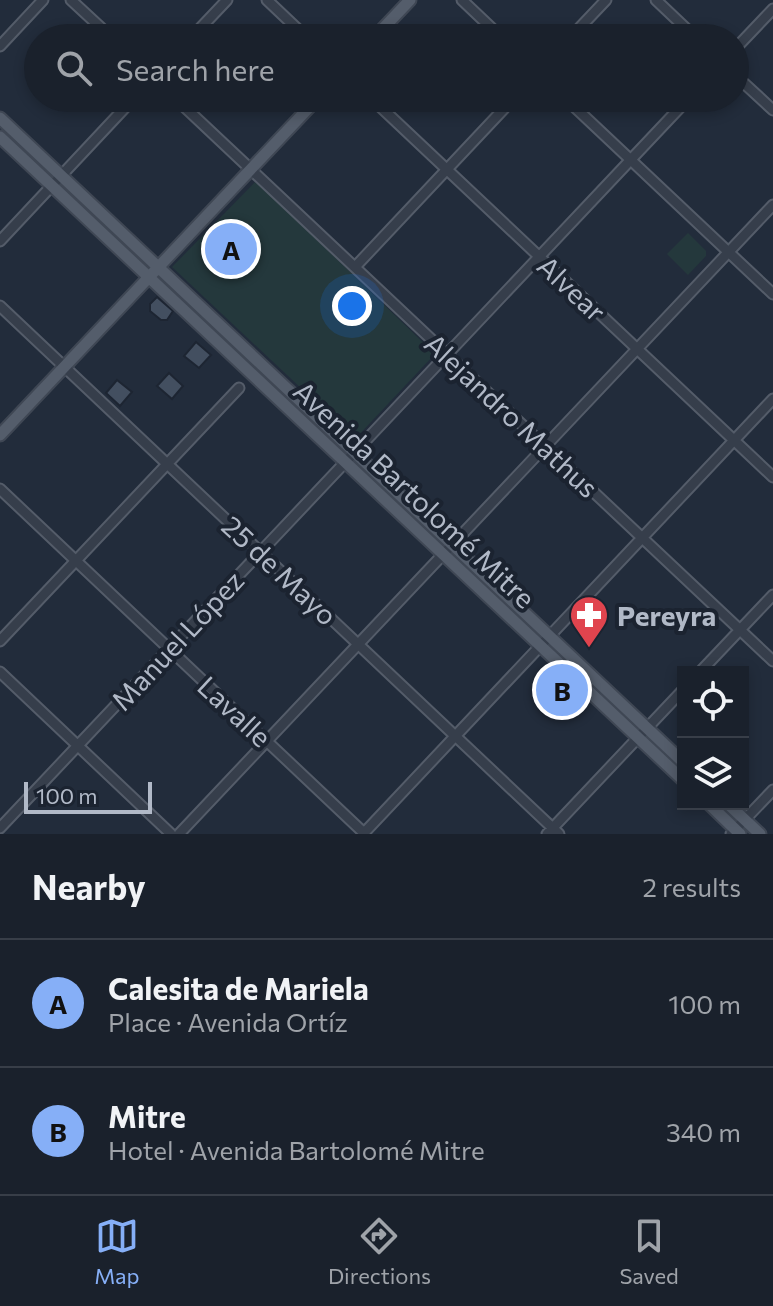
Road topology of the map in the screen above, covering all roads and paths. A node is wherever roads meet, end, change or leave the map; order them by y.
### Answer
1 (43, 0) edge
2 (71, 0) edge
3 (227, 0) edge
4 (267, 0) edge
5 (410, 0) edge
6 (462, 0) edge
7 (606, 0) edge
8 (656, 0) edge
9 (773, 9) edge
10 (97, 24) edge
11 (204, 24) edge
12 (292, 24) edge
13 (387, 24) edge
14 (487, 24) edge
15 (583, 24) edge
16 (681, 24) edge
17 (749, 34) edge
18 (0, 46) edge
19 (749, 88) edge
20 (773, 110) edge
21 (121, 112) edge
22 (190, 112) edge
23 (305, 112) edge
24 (386, 112) edge
25 (501, 112) edge
26 (580, 112) edge
27 (676, 112) edge
28 (0, 118) edge
29 (0, 137) edge
30 (631, 160) junction
31 (251, 169) junction
32 (447, 170) junction
33 (61, 176) junction
34 (52, 186) junction
35 (773, 205) edge
36 (0, 241) edge
37 (728, 252) junction
38 (539, 257) junction
39 (355, 267) junction
40 (154, 272) junction
41 (773, 294) edge
42 (0, 306) edge
43 (637, 349) junction
44 (447, 354) junction
45 (64, 367) junction
46 (239, 388) dead end
47 (773, 399) edge
48 (0, 435) edge
49 (734, 441) junction
50 (545, 447) junction
51 (350, 457) junction
52 (167, 464) junction
53 (773, 477) edge
54 (0, 489) edge
55 (642, 539) junction
56 (448, 549) junction
57 (261, 552) junction
58 (76, 560) junction
59 (773, 595) edge
60 (739, 630) junction
61 (0, 641) edge
62 (545, 641) junction
63 (358, 644) junction
64 (169, 649) junction
65 (773, 661) edge
66 (706, 666) edge
67 (0, 672) edge
68 (677, 696) edge
69 (647, 728) junction
70 (456, 736) junction
71 (638, 738) junction
72 (267, 741) junction
73 (78, 746) junction
74 (677, 756) edge
75 (677, 774) edge
76 (773, 790) edge
77 (715, 810) edge
78 (734, 810) edge
79 (744, 820) junction
80 (0, 828) edge
81 (553, 832) edge
82 (736, 832) edge
83 (171, 834) edge
84 (179, 834) edge
85 (364, 834) edge
86 (760, 834) edge

1 - 18 street
2 - 10 street
3 - 11 street
4 - 12 street
5 - 13 main road
6 - 14 street
7 - 15 street
8 - 16 street
9 - 17 street
19 - 20 street
21 - 33 street
22 - 31 street, Alejandro Mathus
23 - 31 main road
24 - 32 street, Alvear
25 - 32 street
26 - 30 street
27 - 30 street, Manuel López
28 - 33 main road
29 - 34 main road
30 - 37 street
30 - 38 street, Manuel López
31 - 39 street, Alejandro Mathus
31 - 40 main road
32 - 38 street, Alvear
32 - 39 street
33 - 34 street
33 - 40 main road
34 - 36 street
34 - 40 main road
35 - 37 street
37 - 41 street
37 - 43 street
38 - 43 street, Alvear
38 - 44 street, Manuel López
39 - 44 street, Alejandro Mathus
40 - 45 main road
40 - 51 main road, Avenida Bartolomé Mitre
42 - 45 street, 25 de Mayo
43 - 49 street, Alvear
43 - 50 street
44 - 50 street, Alejandro Mathus
44 - 51 street, Manuel López
45 - 48 main road
45 - 52 street, 25 de Mayo
46 - 52 street
47 - 49 street
49 - 53 street, Alvear
49 - 55 street
50 - 55 street, Alejandro Mathus
50 - 56 street
51 - 56 main road, Avenida Bartolomé Mitre
51 - 57 street, Manuel López
52 - 57 street, 25 de Mayo
52 - 58 street
54 - 58 street, Lavalle
55 - 60 street, Alejandro Mathus
55 - 62 street
56 - 62 main road, Avenida Bartolomé Mitre
56 - 63 street
57 - 63 street, 25 de Mayo
57 - 64 street, Manuel López
58 - 61 street
58 - 64 street, Lavalle
59 - 60 street
60 - 65 street, Alejandro Mathus
60 - 66 street
62 - 69 main road, Avenida Bartolomé Mitre
62 - 70 street
62 - 71 main road, Avenida Bartolomé Mitre
63 - 70 street, 25 de Mayo
63 - 72 street
64 - 72 street, Lavalle
64 - 73 street, Manuel López
67 - 73 street
68 - 69 street
69 - 71 street
69 - 74 main road, Avenida Bartolomé Mitre
70 - 81 street, 25 de Mayo
70 - 85 street
71 - 75 main road, Avenida Bartolomé Mitre
71 - 81 street
72 - 84 street
72 - 85 street, Lavalle
73 - 80 street, Manuel López
73 - 83 street
76 - 79 street
77 - 82 main road
78 - 79 main road
79 - 82 street
79 - 86 main road

